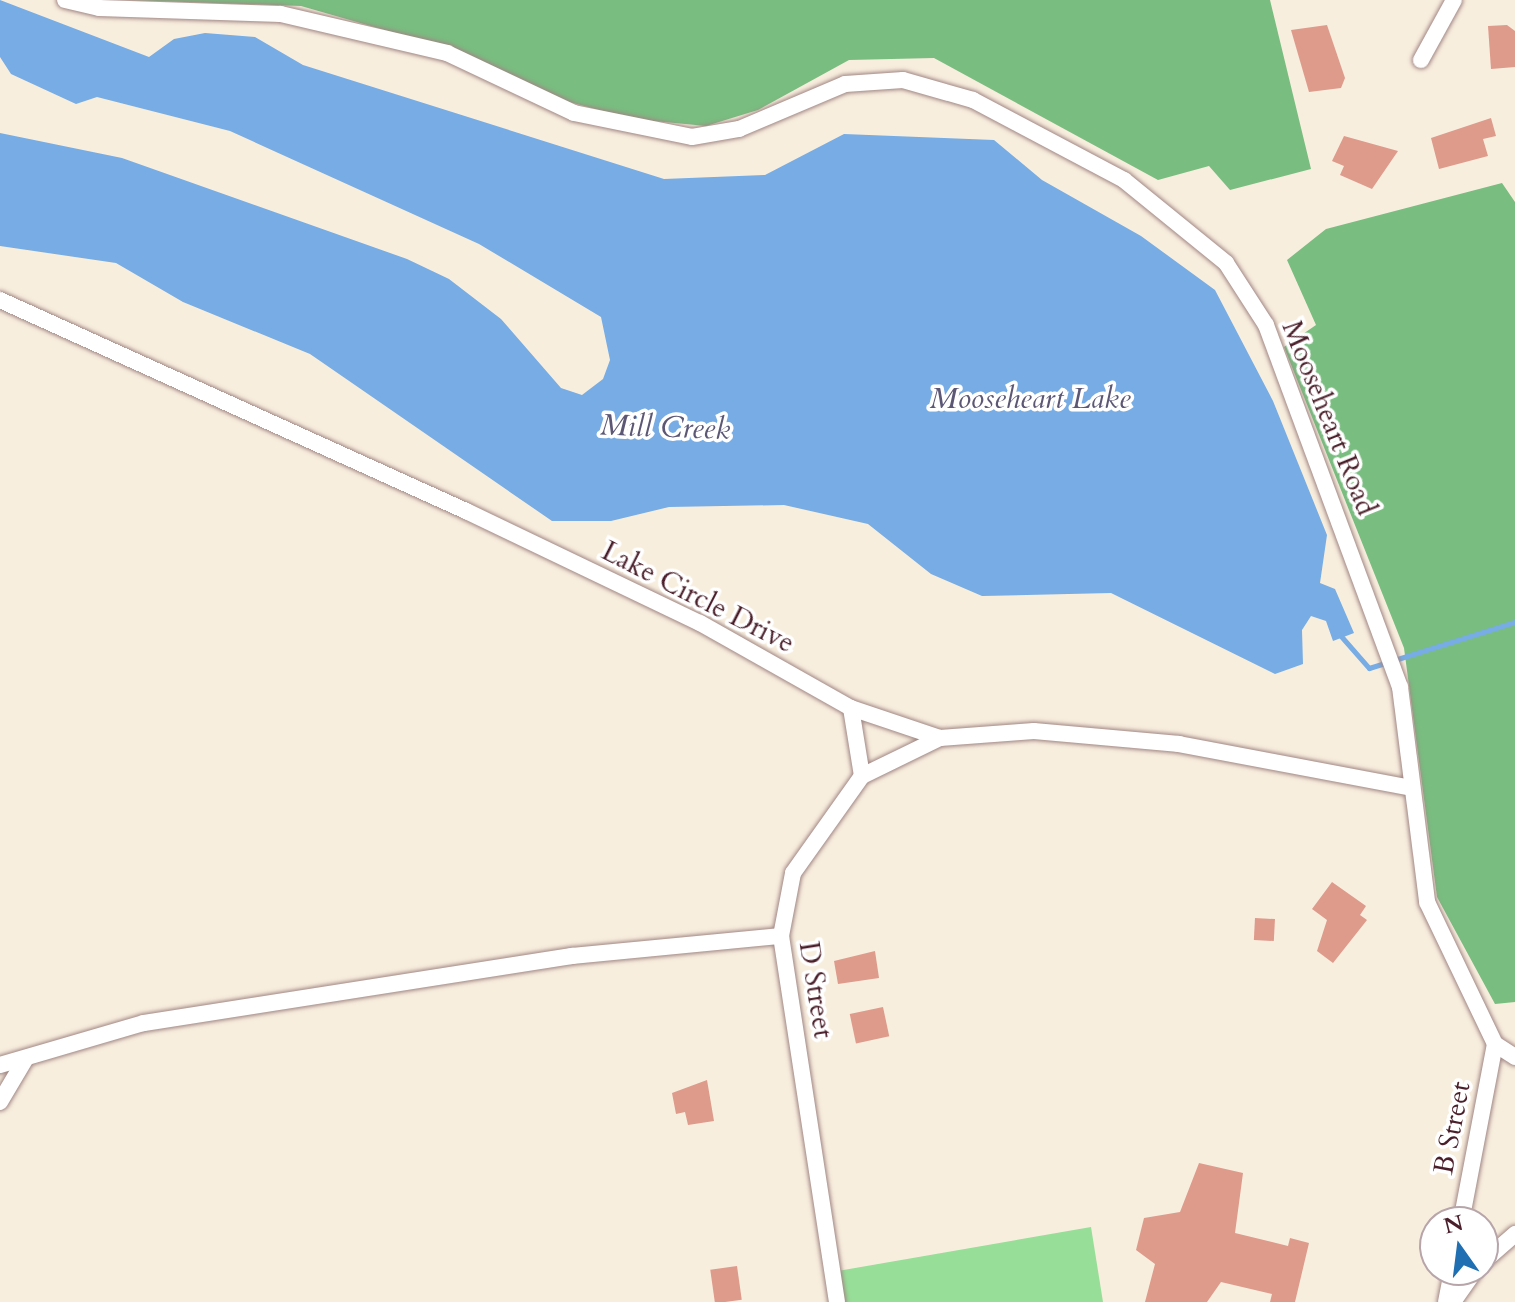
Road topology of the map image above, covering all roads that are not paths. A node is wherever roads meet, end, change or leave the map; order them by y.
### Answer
1 (65, 0) edge
2 (1454, 0) edge
3 (1421, 60) dead end
4 (0, 300) edge
5 (851, 708) junction
6 (940, 738) junction
7 (862, 776) junction
8 (1412, 788) junction
9 (781, 936) junction
10 (1495, 1044) junction
11 (1515, 1057) edge
12 (26, 1058) junction
13 (0, 1065) edge
14 (0, 1102) edge
15 (1464, 1206) edge
16 (1515, 1234) edge
17 (1499, 1248) edge
18 (837, 1302) edge

1 - 8 street, Mooseheart Road
2 - 3 street
4 - 5 street, Lake Circle Drive
5 - 6 street, Lake Circle Drive
5 - 7 street
6 - 7 street
6 - 8 street, Lake Circle Drive
7 - 9 street, D Street
8 - 10 street, Mooseheart Road
9 - 12 street
9 - 18 street, D Street
10 - 11 street
10 - 15 street, B Street
12 - 13 street
12 - 14 street
16 - 17 street

